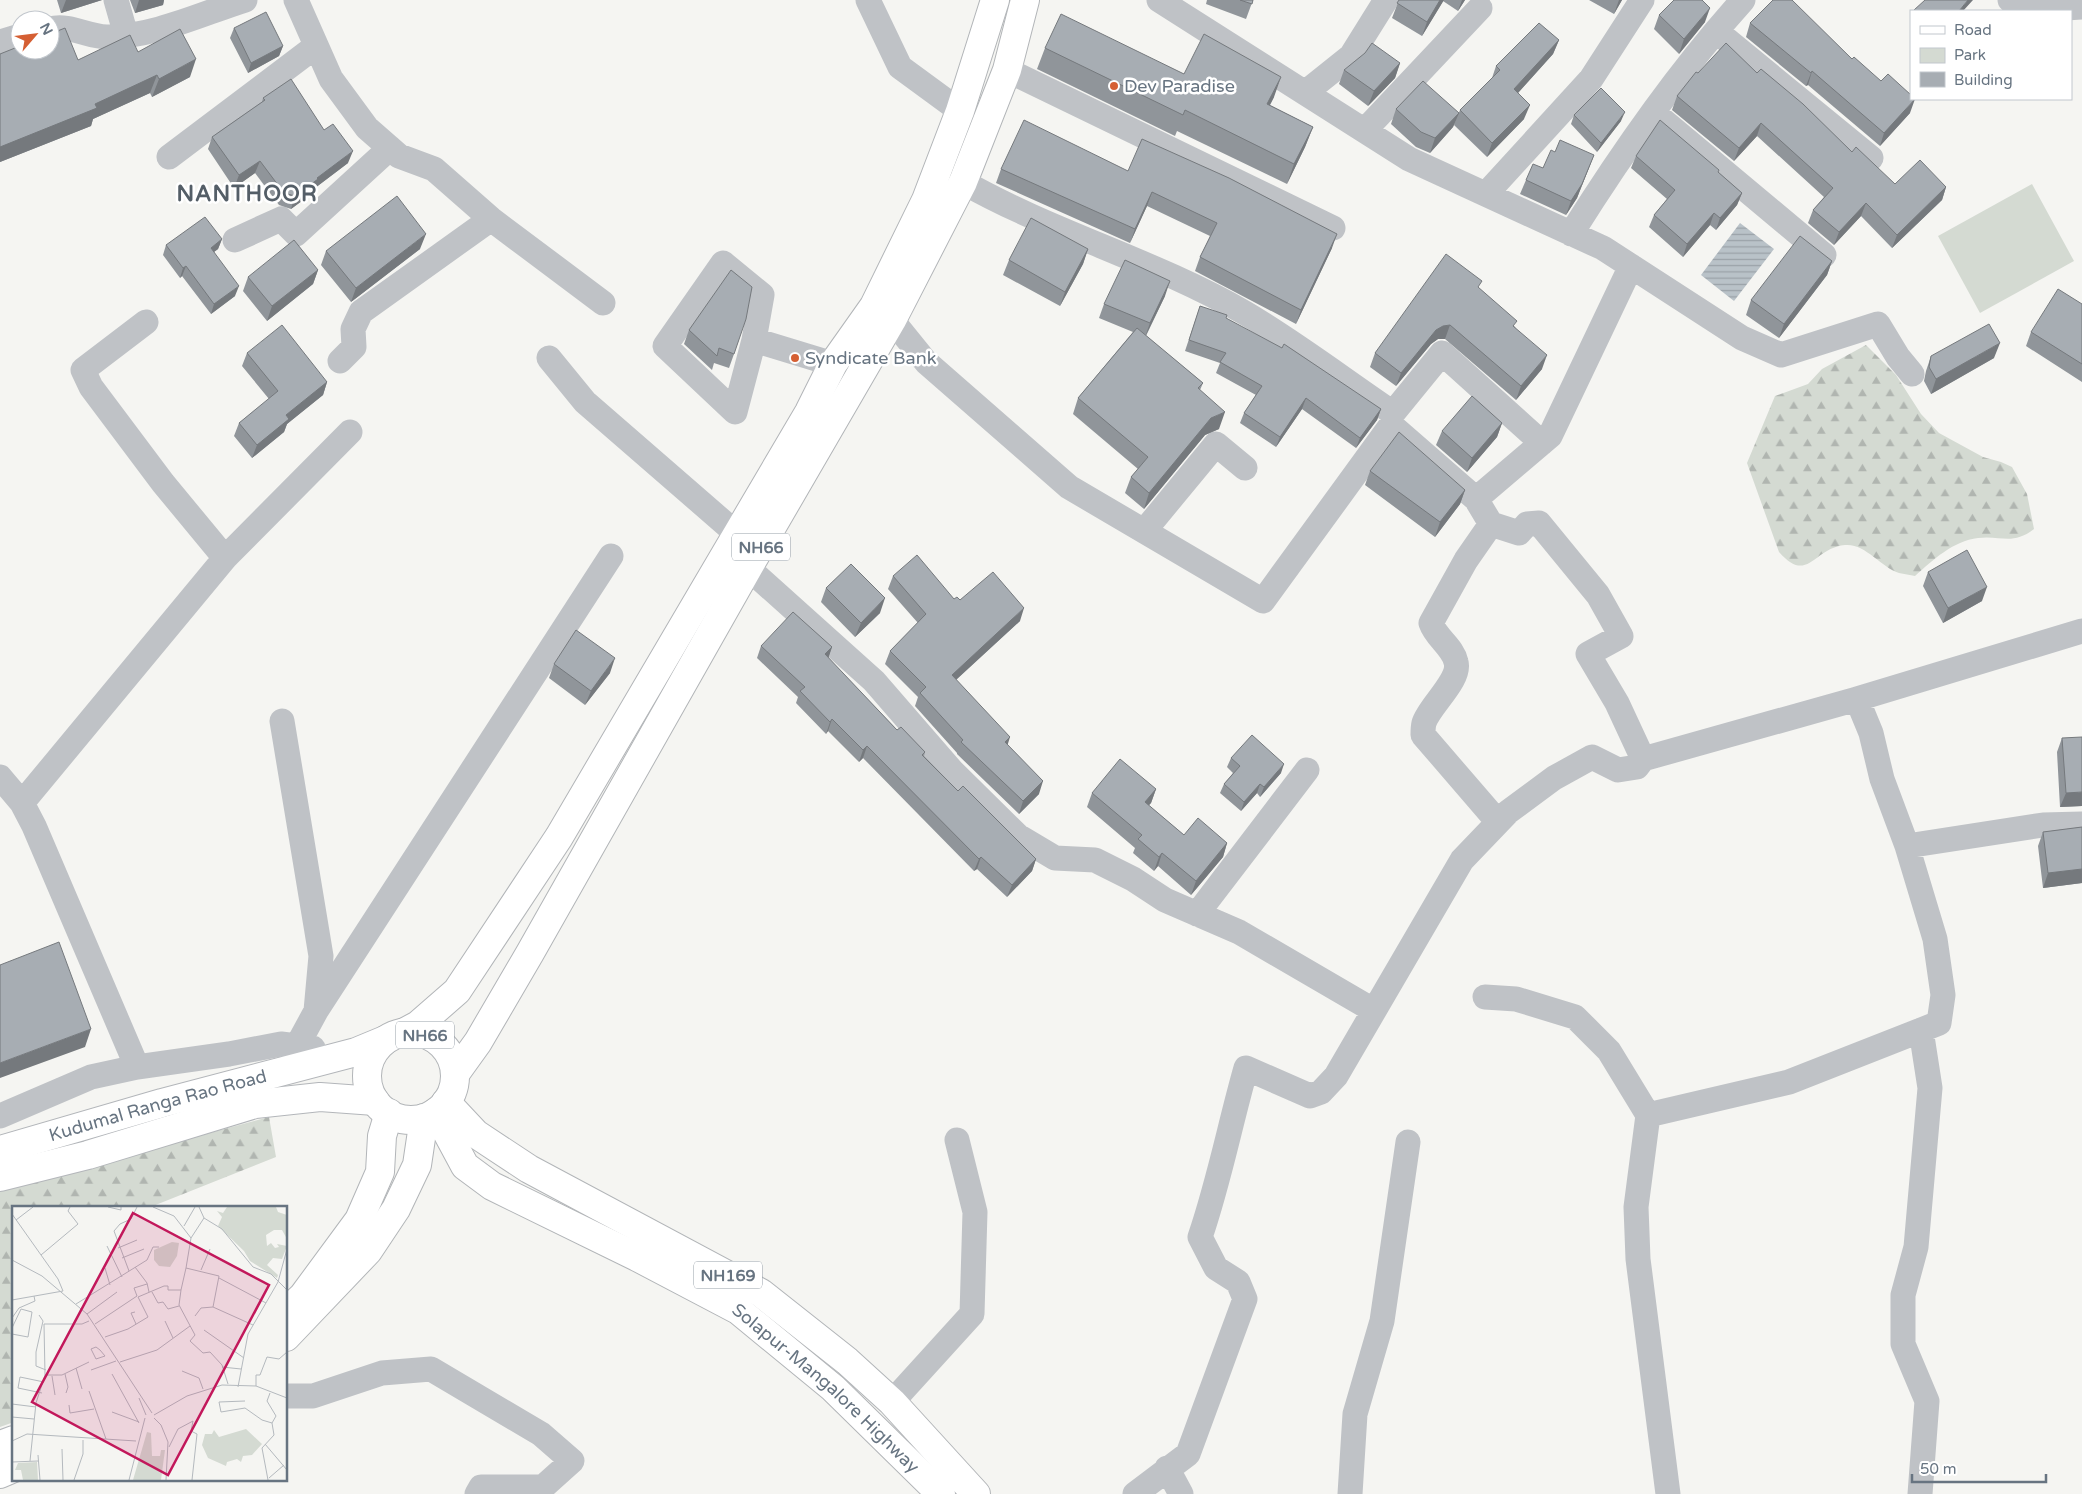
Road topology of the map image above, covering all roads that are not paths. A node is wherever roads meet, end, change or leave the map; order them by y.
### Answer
1 (116, 0) edge
2 (296, 0) edge
3 (868, 0) edge
4 (995, 0) edge
5 (1025, 0) edge
6 (1159, 0) edge
7 (1386, 0) edge
8 (1642, 0) edge
9 (1743, 0) edge
10 (2010, 0) edge
11 (235, 1) edge
12 (2082, 7) edge
13 (1480, 8) dead end
14 (2021, 10) edge
15 (2037, 10) edge
16 (60, 26) edge
17 (1716, 31) junction
18 (126, 34) junction
19 (316, 46) junction
20 (1007, 70) junction
21 (1306, 92) junction
22 (960, 111) junction
23 (1653, 112) junction
24 (1365, 130) junction
25 (390, 148) junction
26 (169, 157) dead end
27 (1871, 158) edge
28 (963, 182) junction
29 (1486, 194) junction
30 (491, 219) junction
31 (1333, 228) dead end
32 (1571, 234) junction
33 (235, 240) dead end
34 (1824, 255) edge
35 (1631, 266) junction
36 (603, 303) dead end
37 (892, 320) junction
38 (146, 322) dead end
39 (754, 340) junction
40 (548, 358) dead end
41 (340, 361) dead end
42 (833, 364) junction
43 (1912, 374) dead end
44 (350, 432) dead end
45 (1542, 443) junction
46 (1245, 468) dead end
47 (1476, 499) junction
48 (1491, 524) junction
49 (1144, 530) junction
50 (737, 534) junction
51 (611, 556) dead end
52 (225, 558) junction
53 (748, 568) junction
54 (2082, 631) edge
55 (1857, 699) junction
56 (282, 721) dead end
57 (1643, 759) junction
58 (1307, 770) dead end
59 (0, 777) edge
60 (22, 803) junction
61 (1498, 822) junction
62 (2082, 824) edge
63 (1908, 846) junction
64 (1197, 914) junction
65 (1485, 997) dead end
66 (1373, 1010) junction
67 (316, 1011) junction
68 (1921, 1030) junction
69 (395, 1036) junction
70 (306, 1054) junction
71 (137, 1067) junction
72 (455, 1074) junction
73 (382, 1107) junction
74 (435, 1111) junction
75 (1648, 1115) junction
76 (0, 1116) edge
77 (957, 1140) dead end
78 (1408, 1142) dead end
79 (0, 1150) edge
80 (0, 1178) edge
81 (288, 1310) edge
82 (288, 1335) edge
83 (288, 1396) edge
84 (892, 1402) junction
85 (12, 1441) edge
86 (0, 1445) edge
87 (1167, 1468) junction
88 (12, 1469) edge
89 (0, 1474) edge
90 (477, 1494) edge
91 (941, 1494) edge
92 (976, 1494) edge
93 (1135, 1494) edge
94 (1181, 1494) edge
95 (1350, 1494) edge
96 (1668, 1494) edge
97 (1920, 1494) edge

1 - 18 street
2 - 19 street
3 - 22 street
4 - 22 main road, NH66
5 - 20 main road, NH66
6 - 21 street
7 - 21 street
8 - 29 street
9 - 17 street
10 - 14 street
11 - 18 street
12 - 15 street
13 - 24 street
16 - 18 street
17 - 23 street
17 - 27 street
19 - 25 street
19 - 26 street
20 - 28 main road, NH66
20 - 31 street
21 - 24 street
22 - 42 main road, NH66
23 - 32 street
23 - 34 street
24 - 29 street
25 - 30 street
25 - 33 street
28 - 37 main road, NH66
28 - 45 street
29 - 32 street
30 - 36 street
30 - 41 street
32 - 35 street
35 - 43 street
35 - 45 street
37 - 49 street
37 - 53 main road, NH66
38 - 52 street
39 - 39 street
39 - 42 street
40 - 50 street
42 - 50 main road, NH66
44 - 52 street
45 - 47 street
46 - 49 street
47 - 48 street
47 - 49 street
48 - 57 street
48 - 61 street
50 - 69 main road, NH66
51 - 67 street
52 - 60 street
53 - 64 street
53 - 72 main road, NH66
54 - 55 street
55 - 57 street
55 - 63 street
56 - 67 street
57 - 61 street
58 - 64 street
59 - 60 street
60 - 71 street
61 - 66 street
62 - 63 street
63 - 68 street
64 - 66 street
65 - 75 street
66 - 87 street
67 - 70 street
68 - 75 street
68 - 97 street
69 - 70 main road, Kudumal Ranga Rao Road
69 - 72 main road, NH66
69 - 73 main road, NH66
70 - 71 street
70 - 79 main road, Kudumal Ranga Rao Road
71 - 76 street
72 - 74 main road, NH66
73 - 74 main road
73 - 80 main road
73 - 81 main road
74 - 82 main road, NH66
74 - 84 main road, NH169
74 - 91 main road, Solapur-Mangalore Highway / NH169
75 - 96 street
77 - 84 street
78 - 95 street
83 - 90 street
84 - 92 main road, NH169
85 - 86 main road
87 - 93 street
87 - 94 street
88 - 89 main road

